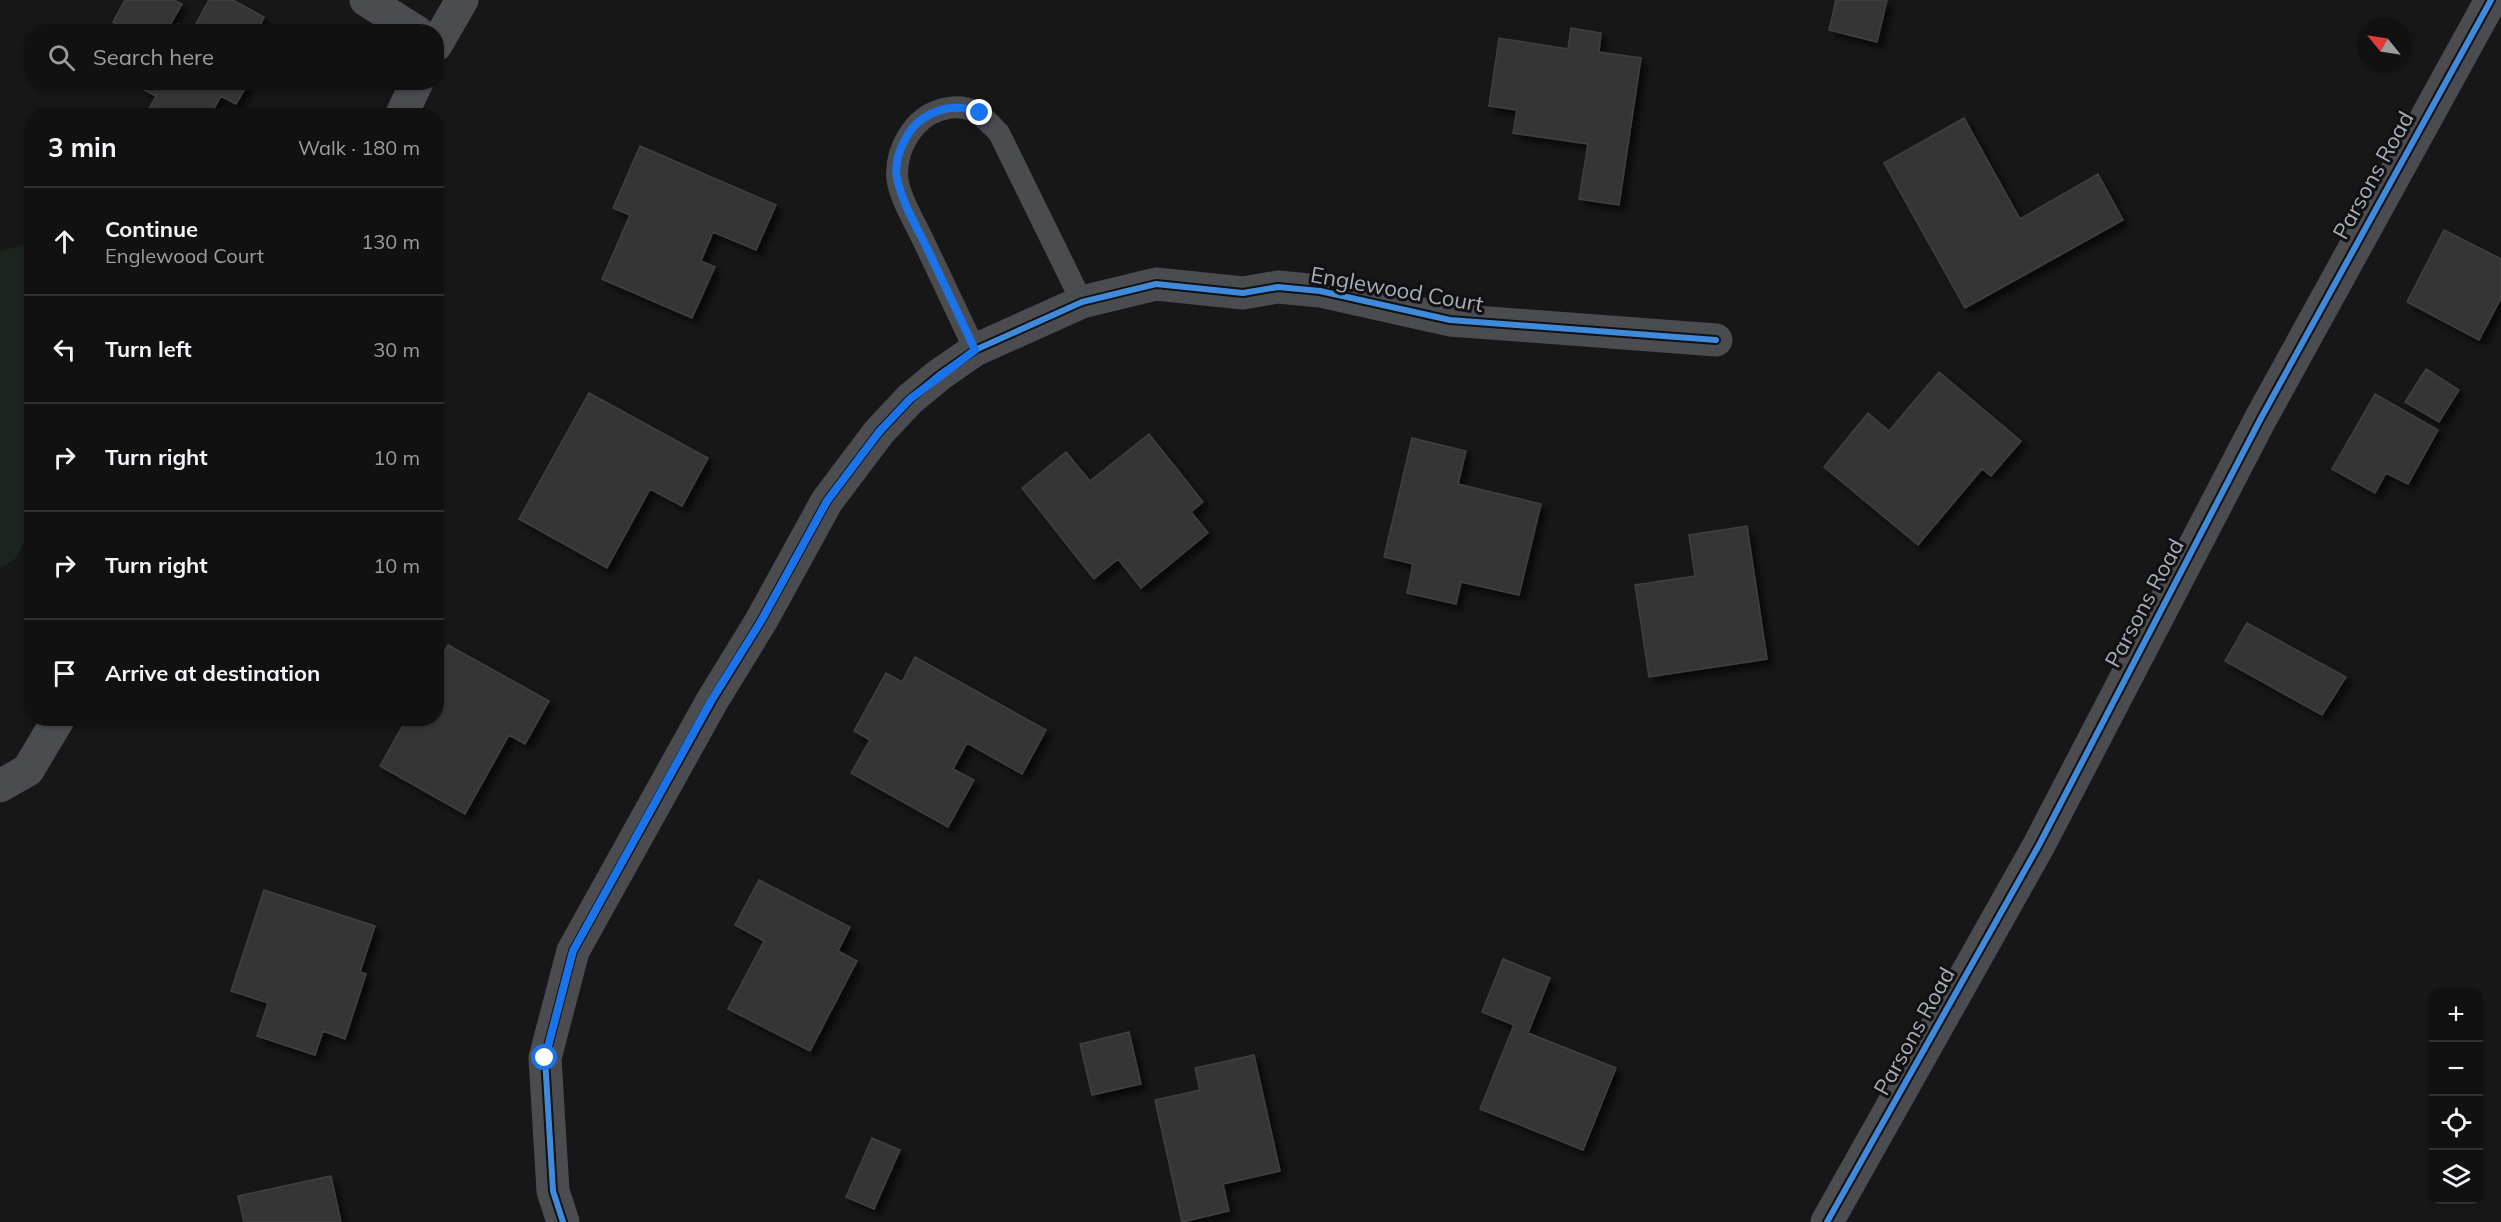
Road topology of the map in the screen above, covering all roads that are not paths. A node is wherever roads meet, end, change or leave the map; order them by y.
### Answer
1 (366, 0) edge
2 (462, 0) edge
3 (2491, 0) edge
4 (404, 24) edge
5 (444, 32) edge
6 (413, 90) edge
7 (405, 108) edge
8 (1082, 302) junction
9 (1716, 340) dead end
10 (975, 350) junction
11 (54, 726) edge
12 (0, 786) edge
13 (563, 1222) edge
14 (1827, 1222) edge

1 - 4 street
2 - 5 street
3 - 14 street, Parsons Road
6 - 7 street
8 - 9 street, Englewood Court
8 - 10 street, Englewood Court
8 - 10 lane
10 - 13 street, Englewood Court
11 - 12 street

